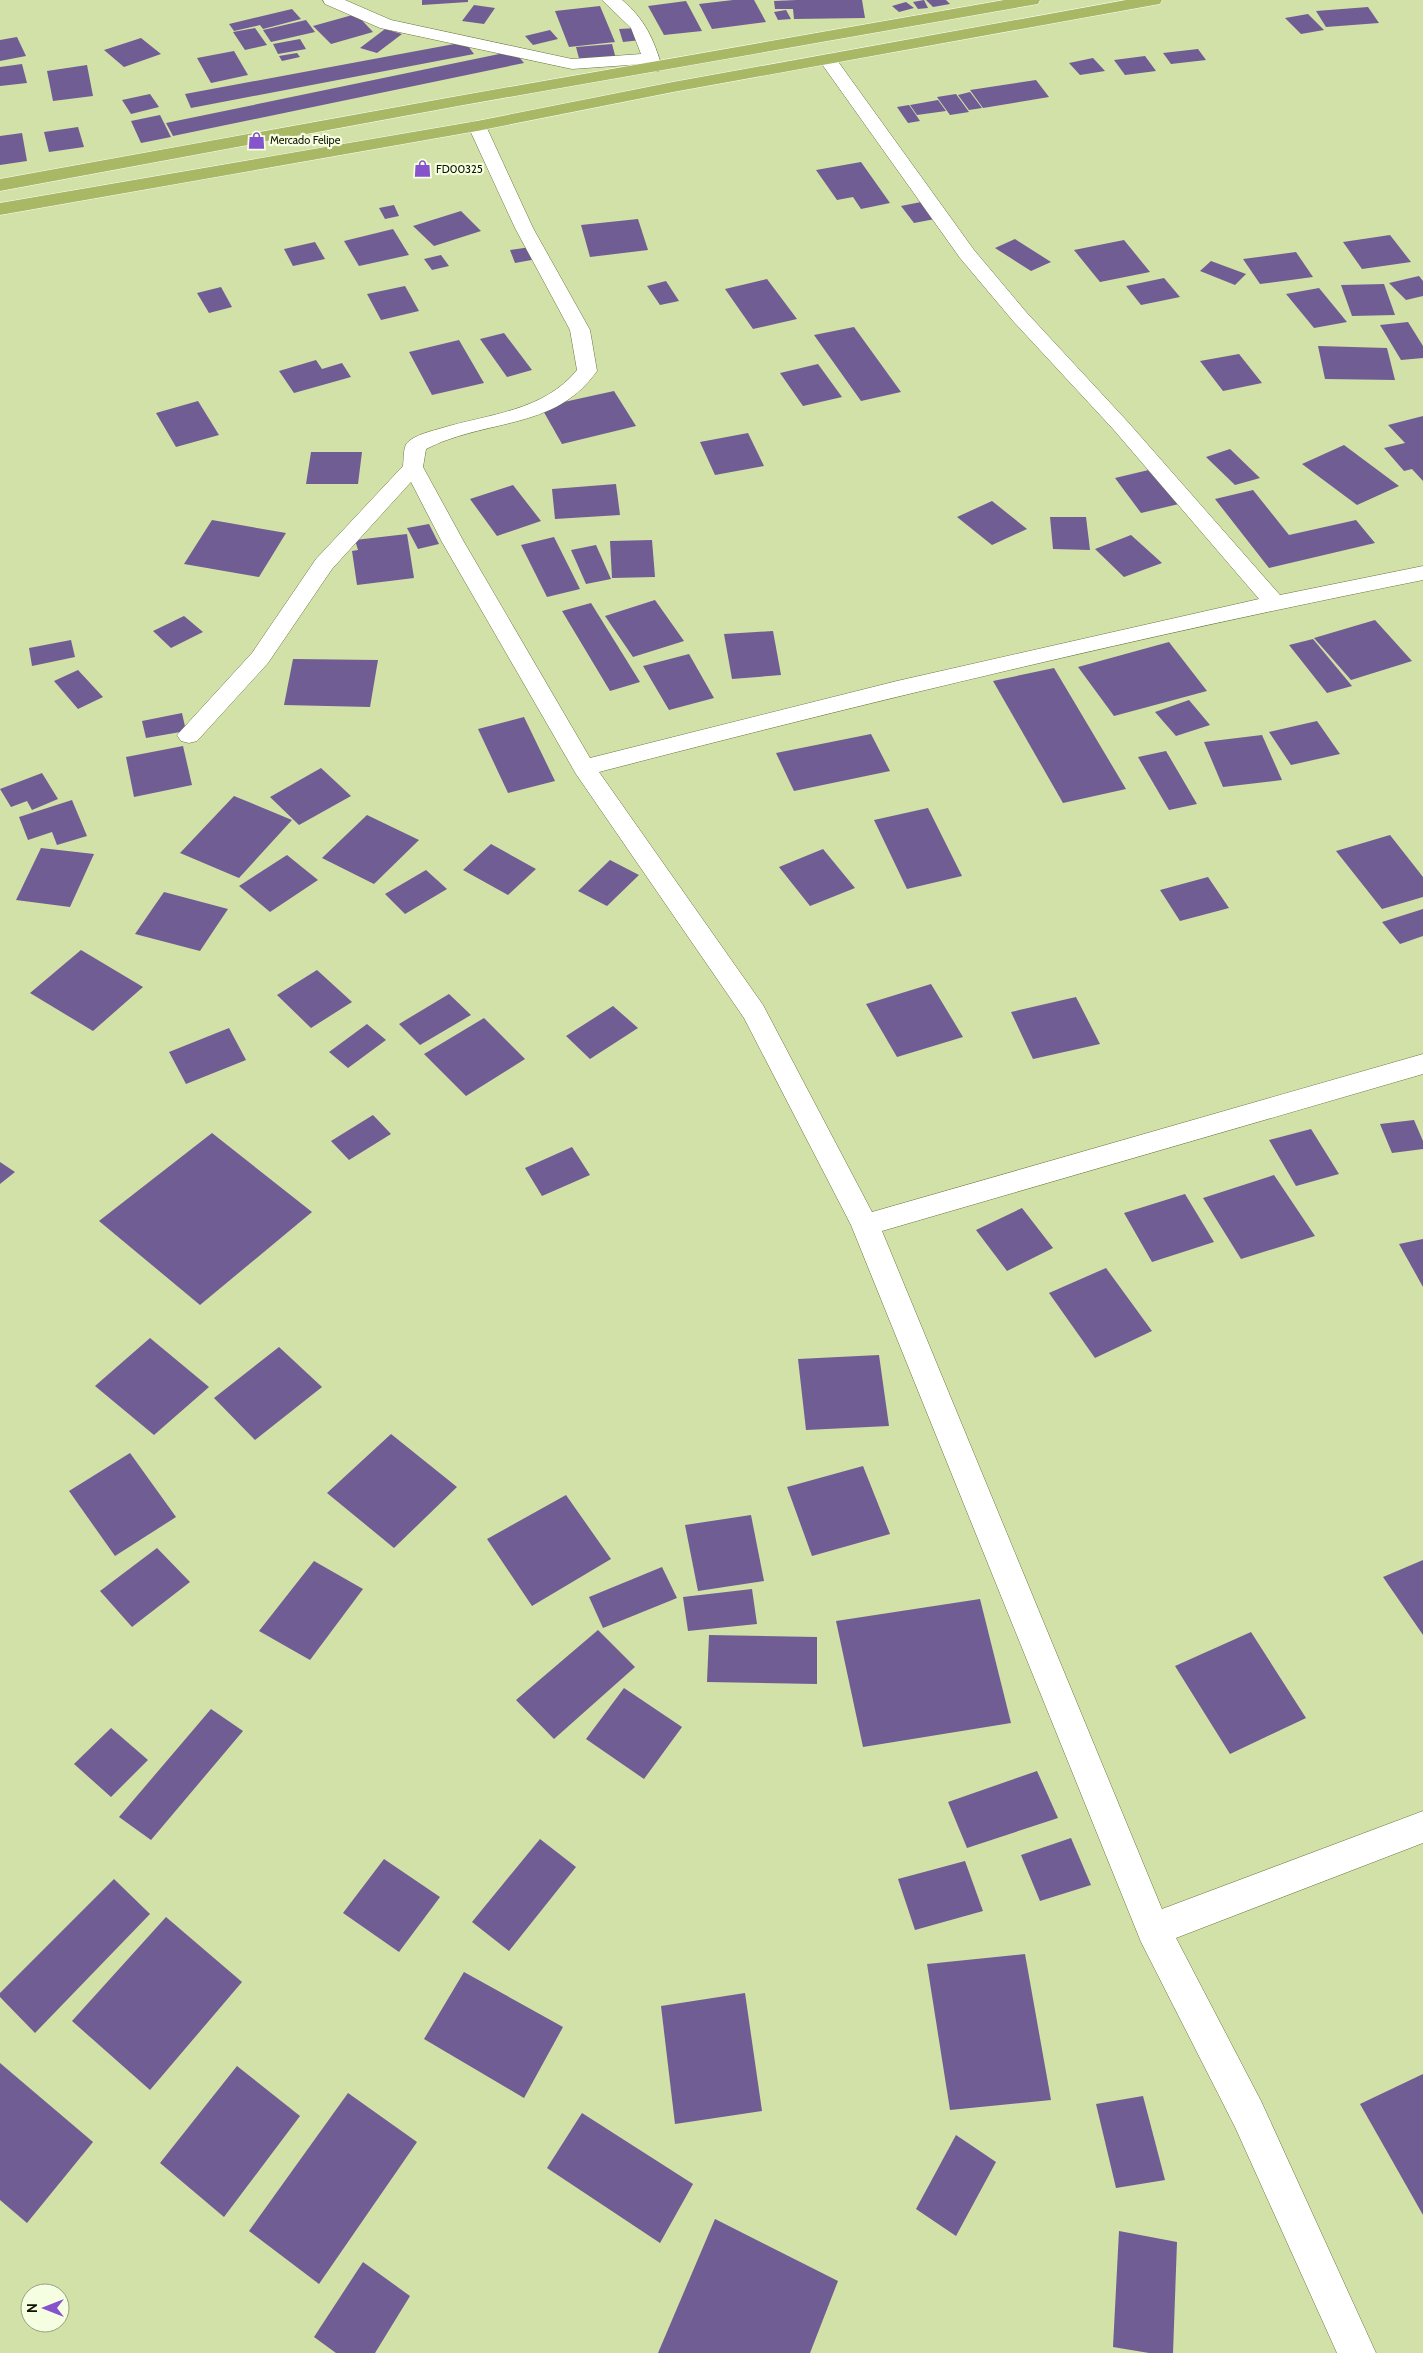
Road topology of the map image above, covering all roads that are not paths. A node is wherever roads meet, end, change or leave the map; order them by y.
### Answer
1 (331, 0) edge
2 (610, 0) edge
3 (1032, 0) edge
4 (1154, 0) edge
5 (828, 60) junction
6 (652, 62) junction
7 (477, 126) junction
8 (0, 185) edge
9 (0, 209) edge
10 (413, 467) junction
11 (1423, 573) edge
12 (1274, 602) junction
13 (189, 735) dead end
14 (584, 768) junction
15 (1423, 1064) edge
16 (865, 1225) junction
17 (1423, 1827) edge
18 (1154, 1930) junction
19 (1357, 2353) edge

1 - 6 street
2 - 6 street
3 - 6 highway
4 - 5 highway
5 - 7 highway
5 - 12 street
6 - 8 highway
7 - 9 highway
7 - 10 street
10 - 13 street
10 - 14 street
11 - 12 street
12 - 14 street
14 - 16 street
15 - 16 street
16 - 18 street
17 - 18 street
18 - 19 street

